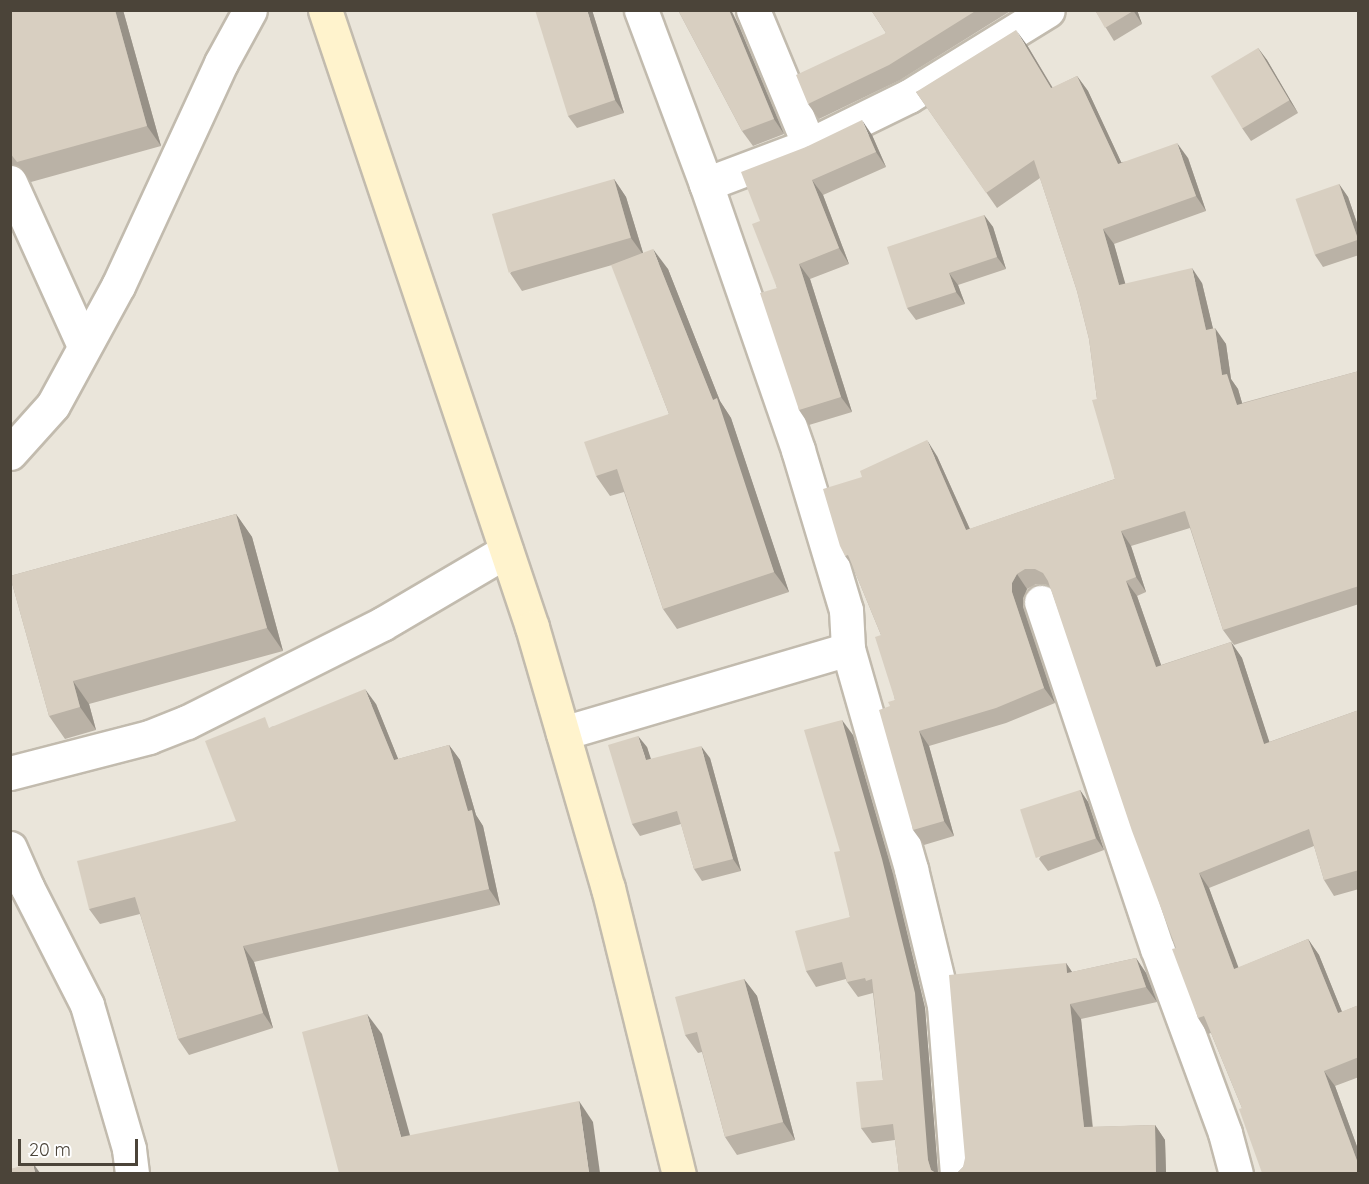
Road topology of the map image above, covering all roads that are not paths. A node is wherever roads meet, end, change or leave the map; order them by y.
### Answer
1 (250, 10) edge
2 (325, 10) edge
3 (641, 10) edge
4 (753, 10) edge
5 (1047, 10) edge
6 (809, 145) junction
7 (10, 182) edge
8 (706, 184) junction
9 (84, 346) junction
10 (10, 453) edge
11 (506, 551) junction
12 (1041, 602) dead end
13 (848, 649) junction
14 (562, 734) junction
15 (10, 773) edge
16 (10, 848) edge
17 (132, 1173) edge
18 (679, 1173) edge
19 (957, 1173) edge
20 (1236, 1173) edge

1 - 9 street
2 - 11 street
3 - 8 street
4 - 6 street
5 - 6 street
6 - 8 street
7 - 9 street
8 - 13 street
9 - 10 street
11 - 14 street
11 - 15 street
12 - 20 street
13 - 14 street
13 - 19 street
14 - 18 street
16 - 17 street

